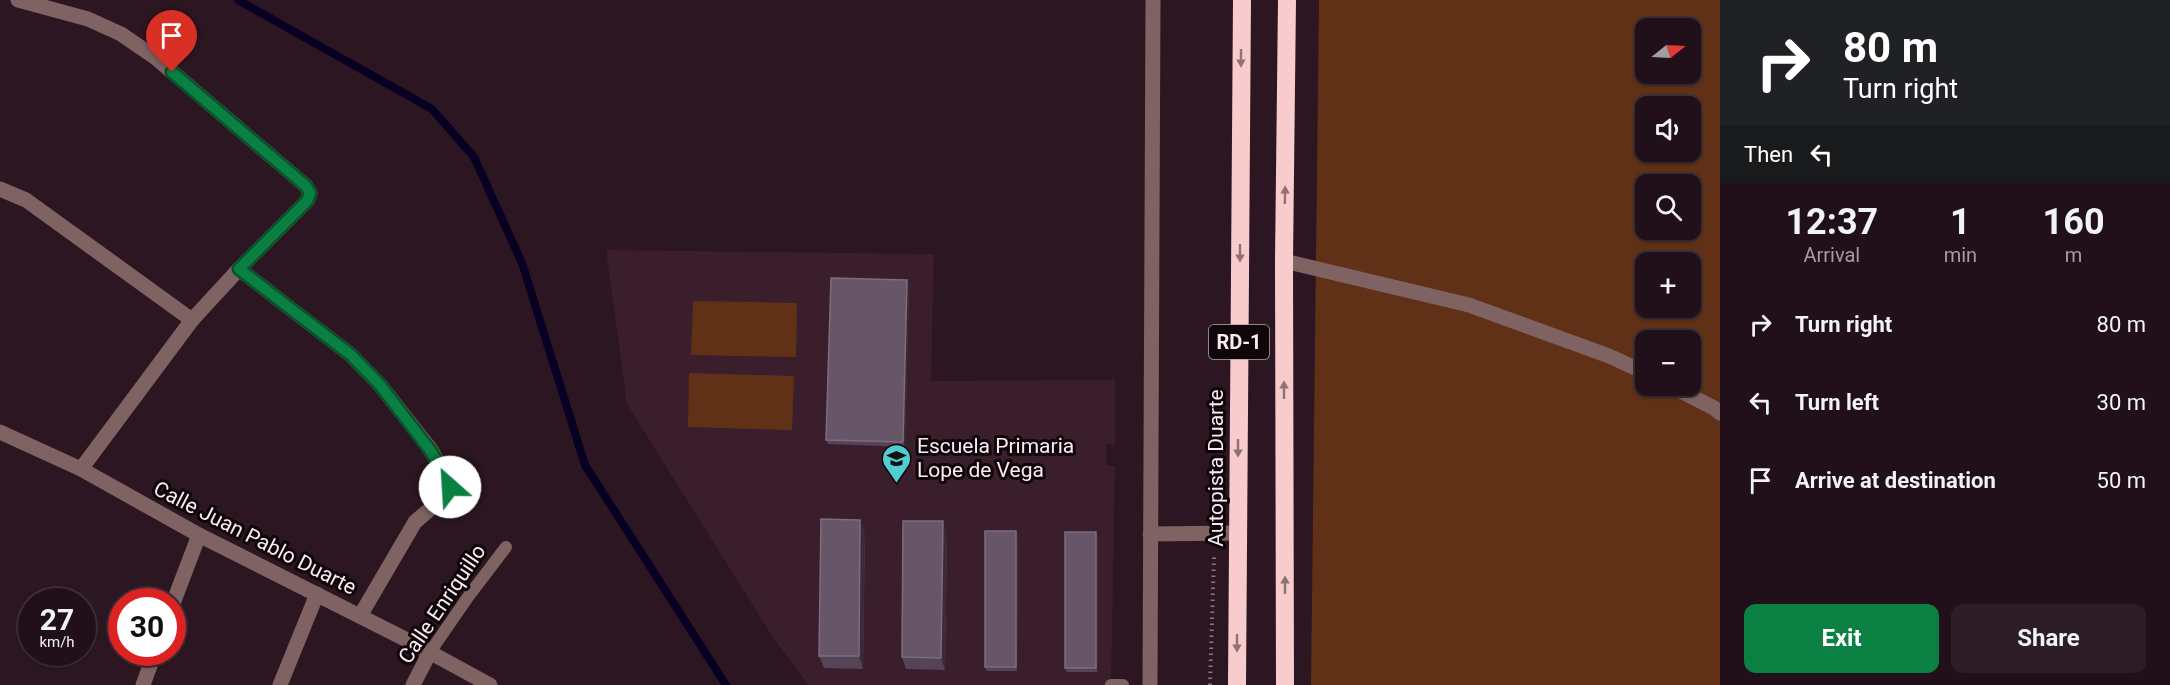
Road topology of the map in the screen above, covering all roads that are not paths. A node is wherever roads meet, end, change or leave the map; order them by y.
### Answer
1 (18, 0) edge
2 (1153, 0) edge
3 (1242, 0) edge
4 (1287, 0) edge
5 (0, 189) edge
6 (1284, 261) junction
7 (239, 269) junction
8 (192, 320) junction
9 (1635, 368) edge
10 (1691, 396) edge
11 (1720, 413) edge
12 (0, 432) edge
13 (81, 469) junction
14 (1238, 533) junction
15 (1150, 534) junction
16 (199, 535) junction
17 (506, 547) dead end
18 (179, 588) edge
19 (316, 594) junction
20 (360, 616) junction
21 (430, 652) junction
22 (150, 666) edge
23 (143, 685) edge
24 (280, 685) edge
25 (413, 685) edge
26 (490, 685) edge
27 (1111, 685) edge
28 (1123, 685) edge
29 (1150, 685) edge
30 (1237, 685) edge
31 (1285, 685) edge

1 - 7 street
2 - 15 street
3 -> 14 highway, Autopista Duarte / RD-1
6 -> 4 highway, RD-1
5 - 8 street
6 - 9 street
31 -> 6 highway, RD-1
7 - 8 street
7 - 20 street
8 - 13 street
10 - 11 street
12 - 13 street, Calle Juan Pablo Duarte
13 - 16 street, Calle Juan Pablo Duarte
14 - 15 street
14 -> 30 highway, Autopista Duarte / RD-1
15 - 29 street
16 - 18 street
16 - 19 street, Calle Juan Pablo Duarte
17 - 21 lane, Calle Enriquillo
19 - 20 street, Calle Juan Pablo Duarte
19 - 24 street
20 - 21 street, Calle Juan Pablo Duarte
21 - 25 street, Calle Enriquillo
21 - 26 street, Calle Juan Pablo Duarte
22 - 23 street
27 - 28 lane

